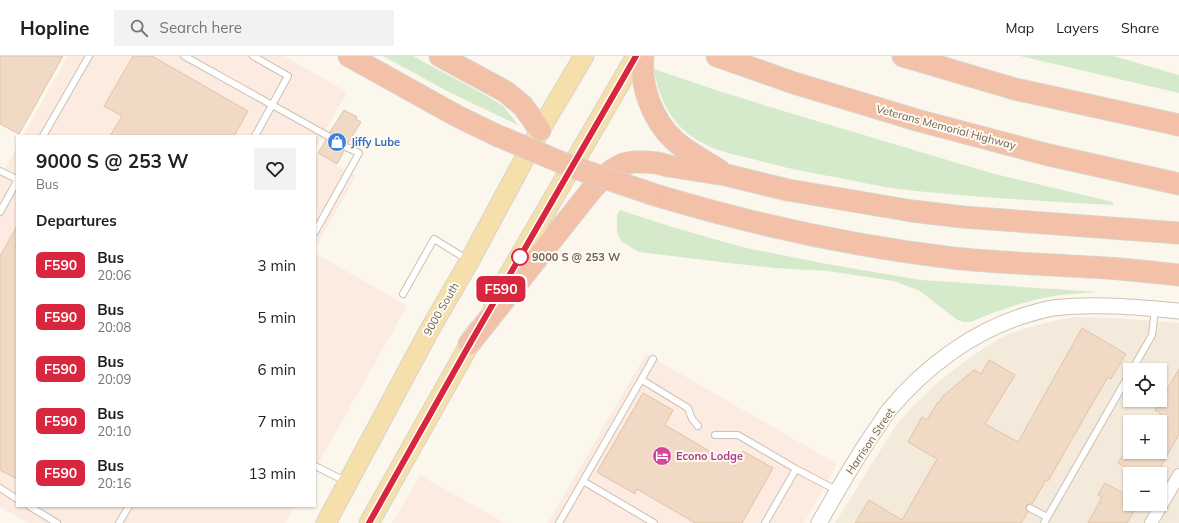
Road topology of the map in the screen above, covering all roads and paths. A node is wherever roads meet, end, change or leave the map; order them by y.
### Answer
1 (89, 56) edge
2 (184, 56) edge
3 (253, 56) edge
4 (348, 56) edge
5 (440, 56) edge
6 (584, 56) edge
7 (636, 56) edge
8 (643, 56) edge
9 (717, 56) edge
10 (904, 56) edge
11 (272, 105) junction
12 (1179, 125) edge
13 (540, 130) junction
14 (44, 135) edge
15 (256, 135) edge
16 (328, 136) dead end
17 (346, 147) dead end
18 (0, 171) edge
19 (726, 175) junction
20 (16, 179) edge
21 (16, 182) edge
22 (1179, 184) edge
23 (0, 212) edge
24 (316, 230) edge
25 (1179, 233) edge
26 (470, 260) junction
27 (1179, 275) edge
28 (403, 294) dead end
29 (1156, 309) junction
30 (1179, 311) edge
31 (469, 344) junction
32 (653, 359) dead end
33 (1136, 363) edge
34 (642, 380) junction
35 (1123, 385) edge
36 (698, 426) dead end
37 (715, 435) dead end
38 (316, 467) edge
39 (796, 469) junction
40 (1179, 475) edge
41 (583, 482) junction
42 (348, 483) junction
43 (0, 488) edge
44 (838, 491) junction
45 (16, 498) edge
46 (31, 507) edge
47 (128, 507) edge
48 (1030, 508) dead end
49 (1045, 520) edge
50 (57, 523) edge
51 (119, 523) edge
52 (326, 523) edge
53 (369, 523) edge
54 (559, 523) edge
55 (654, 523) edge
56 (765, 523) edge
57 (819, 523) edge
58 (1152, 523) edge

1 - 14 lane
2 - 11 lane
3 - 11 lane
4 - 27 highway, bridge
5 - 13 highway
6 - 13 main road, 9000 South
7 - 31 main road
8 - 19 highway
9 - 22 highway, Veterans Memorial Highway
10 - 12 highway
11 - 15 lane
11 - 16 lane
13 - 26 main road, 9000 South
17 - 24 lane
18 - 20 lane
19 - 25 highway
19 - 31 highway
21 - 23 lane
26 - 28 lane
26 - 42 main road, 9000 South
29 - 30 street, Harrison Street
29 - 33 lane
29 - 44 street, Harrison Street
31 - 53 main road
32 - 34 lane
34 - 36 lane
34 - 41 lane
35 - 49 lane
37 - 39 lane
38 - 42 lane
39 - 44 lane
39 - 56 lane
40 - 58 street
41 - 54 lane
41 - 55 lane
42 - 52 main road, 9000 South
43 - 45 lane
44 - 57 street, Harrison Street
46 - 50 lane
47 - 51 lane
48 - 49 lane

